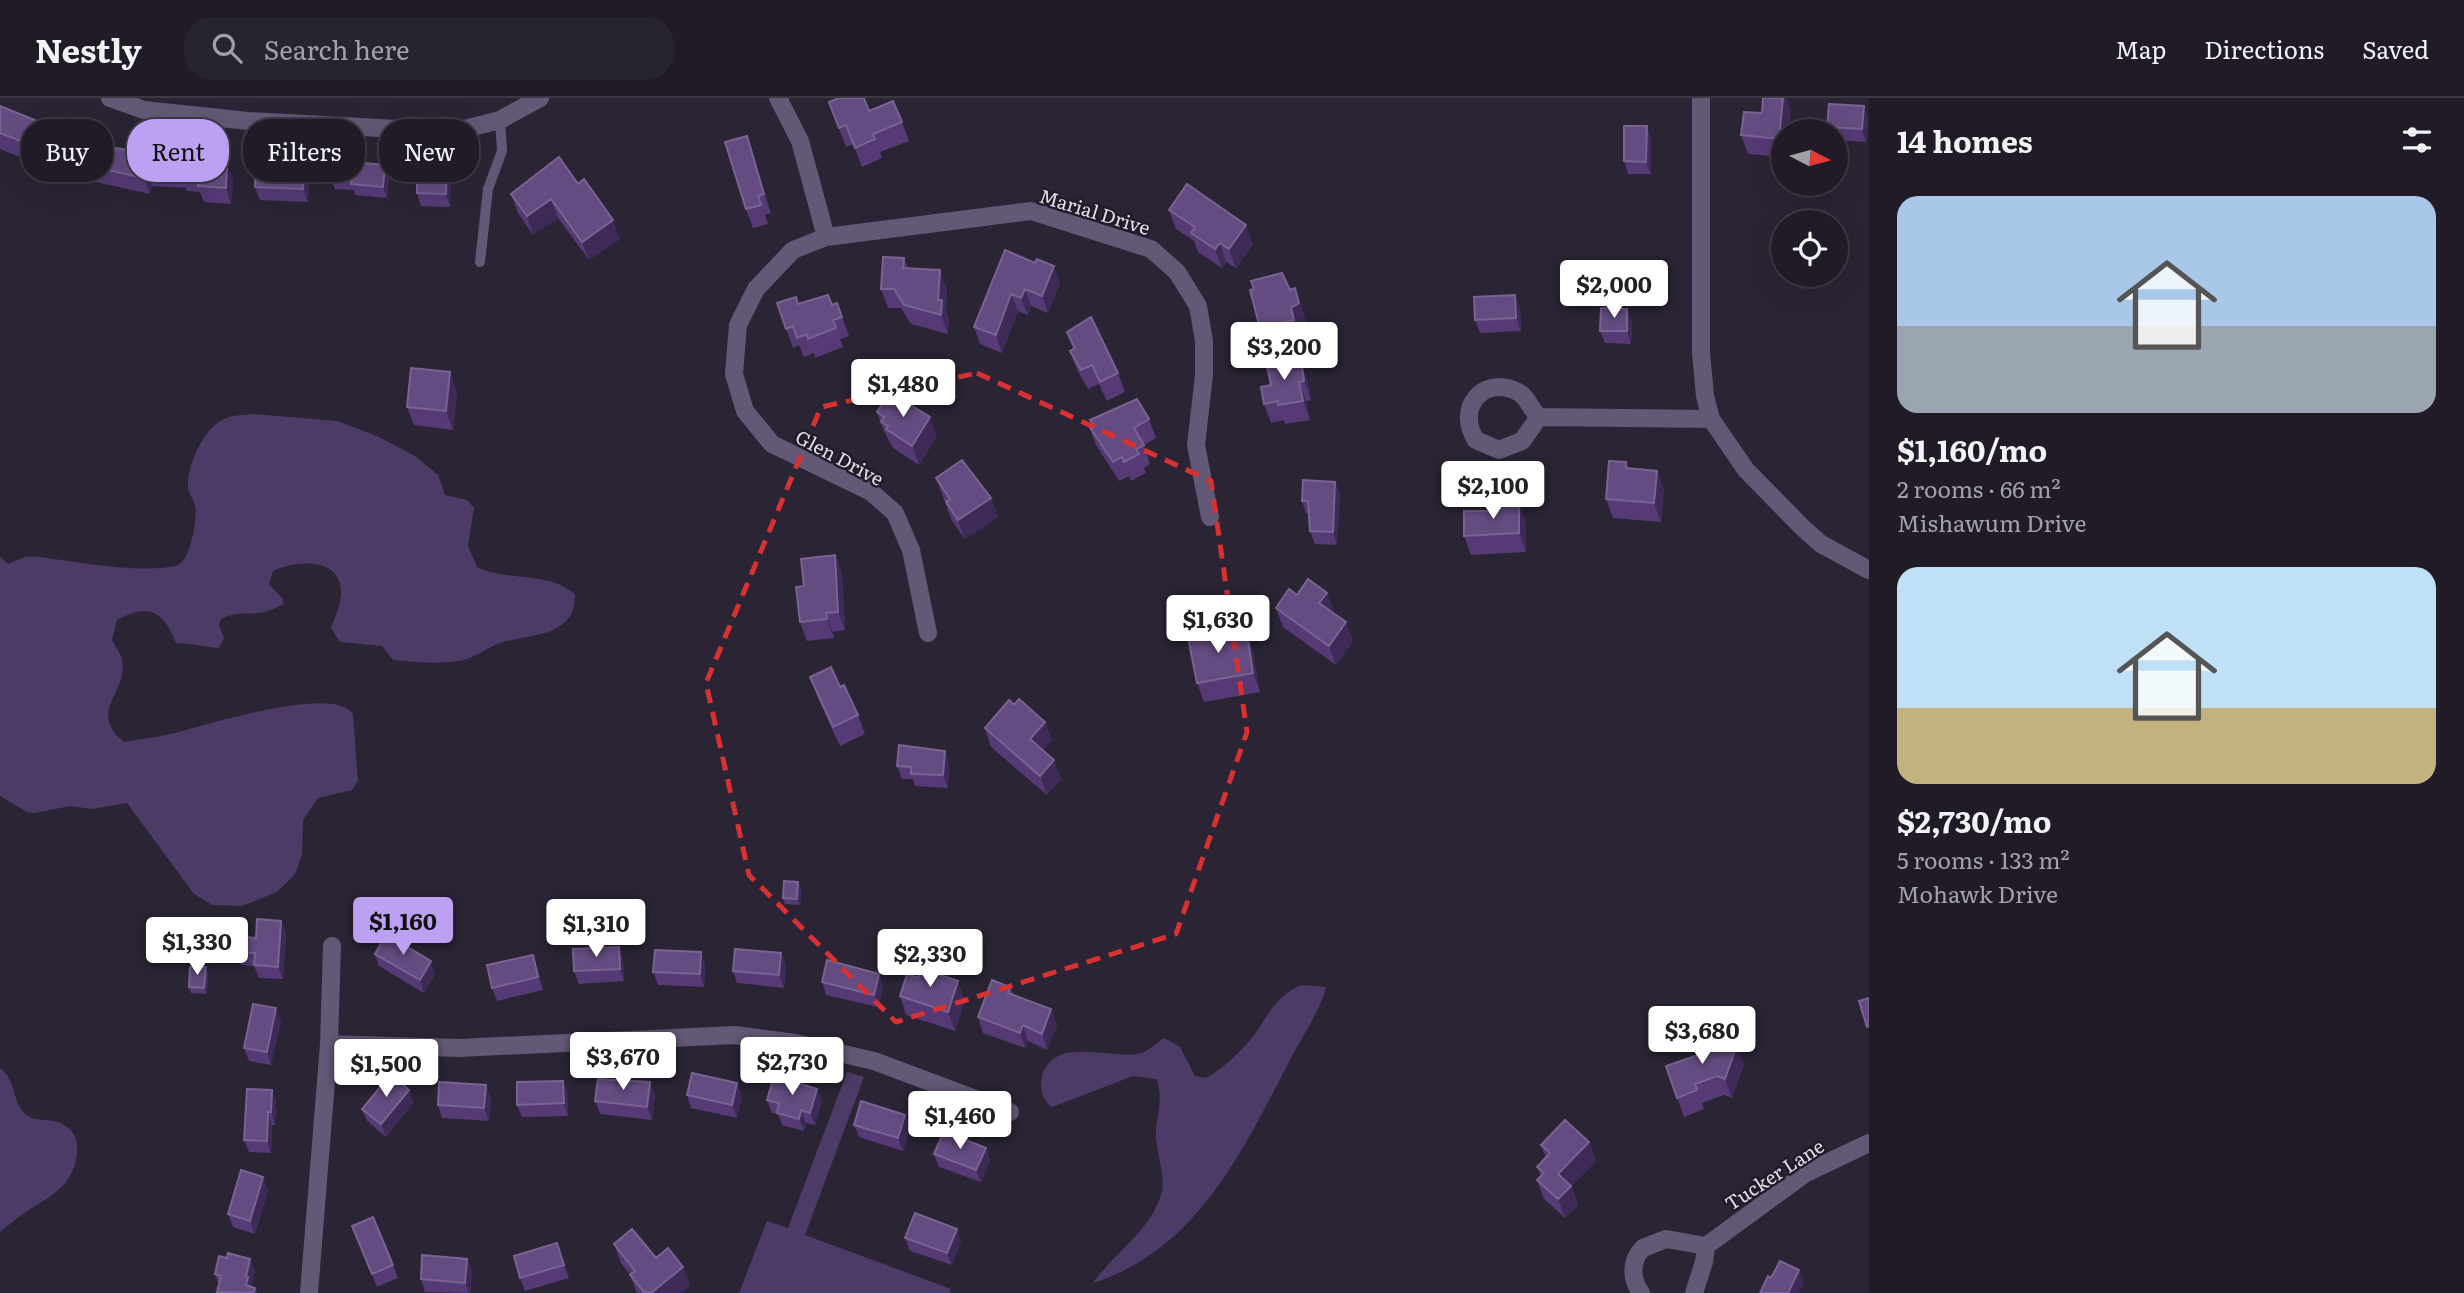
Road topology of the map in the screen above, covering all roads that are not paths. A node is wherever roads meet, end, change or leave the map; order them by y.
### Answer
1 (110, 98) edge
2 (540, 98) edge
3 (778, 98) edge
4 (1702, 98) edge
5 (500, 120) junction
6 (826, 237) junction
7 (480, 262) dead end
8 (1539, 416) dead end
9 (1712, 419) junction
10 (1210, 517) dead end
11 (1869, 570) edge
12 (928, 633) dead end
13 (332, 946) dead end
14 (329, 1044) junction
15 (1010, 1112) dead end
16 (1869, 1143) edge
17 (1706, 1247) junction
18 (309, 1293) edge
19 (1641, 1293) edge
20 (1694, 1293) edge

1 - 5 street
2 - 5 street
3 - 6 street
4 - 9 street
5 - 7 lane
6 - 10 street, Marial Drive
6 - 12 street, Glen Drive
8 - 9 street
9 - 11 street
13 - 14 street
14 - 15 street
14 - 18 street
16 - 17 street, Tucker Lane
17 - 19 street
17 - 20 street

